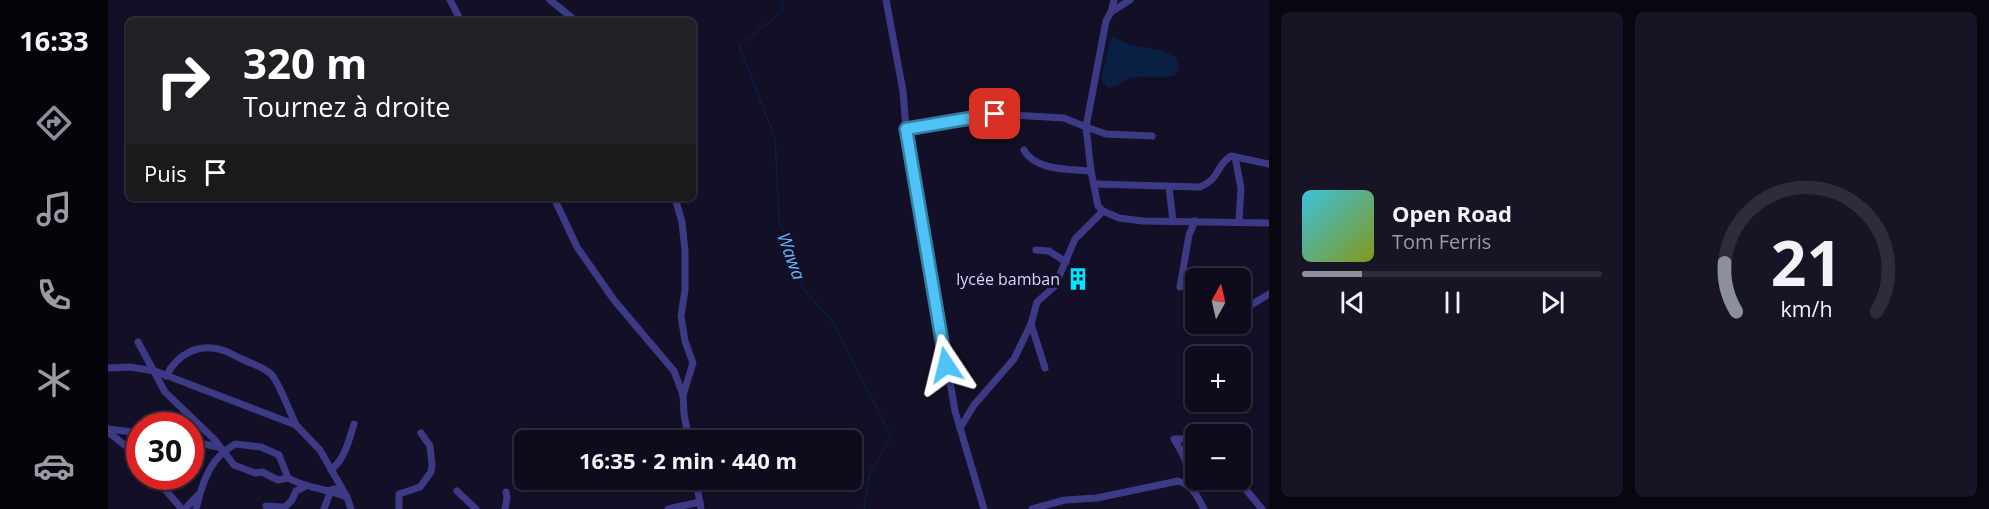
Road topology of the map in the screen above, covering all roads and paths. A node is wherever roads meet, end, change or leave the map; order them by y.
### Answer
1 (450, 0) edge
2 (550, 0) edge
3 (886, 0) edge
4 (1114, 0) edge
5 (1130, 0) edge
6 (1111, 12) junction
7 (459, 18) edge
8 (572, 18) edge
9 (1086, 127) junction
10 (906, 129) junction
11 (1152, 136) dead end
12 (1024, 150) dead end
13 (1235, 157) junction
14 (1269, 164) edge
15 (1091, 171) junction
16 (1094, 184) junction
17 (1169, 187) junction
18 (555, 201) edge
19 (676, 201) edge
20 (1103, 211) junction
21 (1173, 221) junction
22 (1195, 221) junction
23 (1239, 221) junction
24 (1269, 222) edge
25 (1036, 250) dead end
26 (1066, 262) junction
27 (1180, 287) dead end
28 (1269, 294) edge
29 (1251, 305) edge
30 (1032, 324) junction
31 (138, 342) dead end
32 (108, 368) edge
33 (1044, 368) dead end
34 (155, 371) junction
35 (166, 376) junction
36 (682, 395) junction
37 (296, 424) junction
38 (354, 424) dead end
39 (960, 428) junction
40 (687, 430) edge
41 (108, 431) edge
42 (126, 432) edge
43 (421, 433) dead end
44 (1185, 439) edge
45 (204, 444) edge
46 (126, 446) edge
47 (225, 451) junction
48 (1185, 458) edge
49 (332, 470) junction
50 (288, 478) junction
51 (1185, 483) edge
52 (303, 487) junction
53 (342, 488) junction
54 (166, 490) edge
55 (331, 490) junction
56 (698, 490) edge
57 (1192, 490) edge
58 (1246, 490) edge
59 (457, 491) dead end
60 (506, 492) dead end
61 (200, 493) junction
62 (347, 497) junction
63 (701, 505) edge
64 (266, 506) dead end
65 (283, 508) edge
66 (183, 509) edge
67 (196, 509) edge
68 (324, 509) edge
69 (351, 509) edge
70 (399, 509) edge
71 (476, 509) edge
72 (505, 509) edge
73 (669, 509) edge
74 (984, 509) edge
75 (1032, 509) edge
76 (1204, 509) edge
77 (1262, 509) edge

1 - 7 street
2 - 8 street
3 - 10 street
4 - 6 street
5 - 6 street
6 - 9 street
9 - 10 street
9 - 11 street
9 - 15 street
10 - 39 street
12 - 15 street
13 - 14 street
13 - 17 street
13 - 23 street
15 - 16 street
16 - 17 street
16 - 20 street
17 - 21 street
18 - 36 street
19 - 36 street
20 - 21 street
20 - 26 street
21 - 22 street
22 - 23 street
22 - 27 street
23 - 24 street
25 - 26 street
26 - 30 street
28 - 29 street
30 - 33 street
30 - 39 street
31 - 34 street
32 - 34 street
34 - 35 street
34 - 47 street
35 - 37 street
35 - 37 street
36 - 40 street
37 - 49 street
38 - 49 street
39 - 74 street
41 - 42 street
41 - 46 street
43 - 70 street
44 - 48 street
45 - 47 street
47 - 50 street
47 - 50 street
47 - 61 street
49 - 53 street
50 - 52 street
51 - 75 street
52 - 55 street
52 - 65 street
53 - 55 street
53 - 62 street
54 - 66 street
55 - 62 street
55 - 68 street
56 - 63 street
57 - 76 street
58 - 77 street
59 - 71 street
60 - 72 street
61 - 66 street
61 - 67 street
62 - 69 street
63 - 73 street
64 - 65 street

